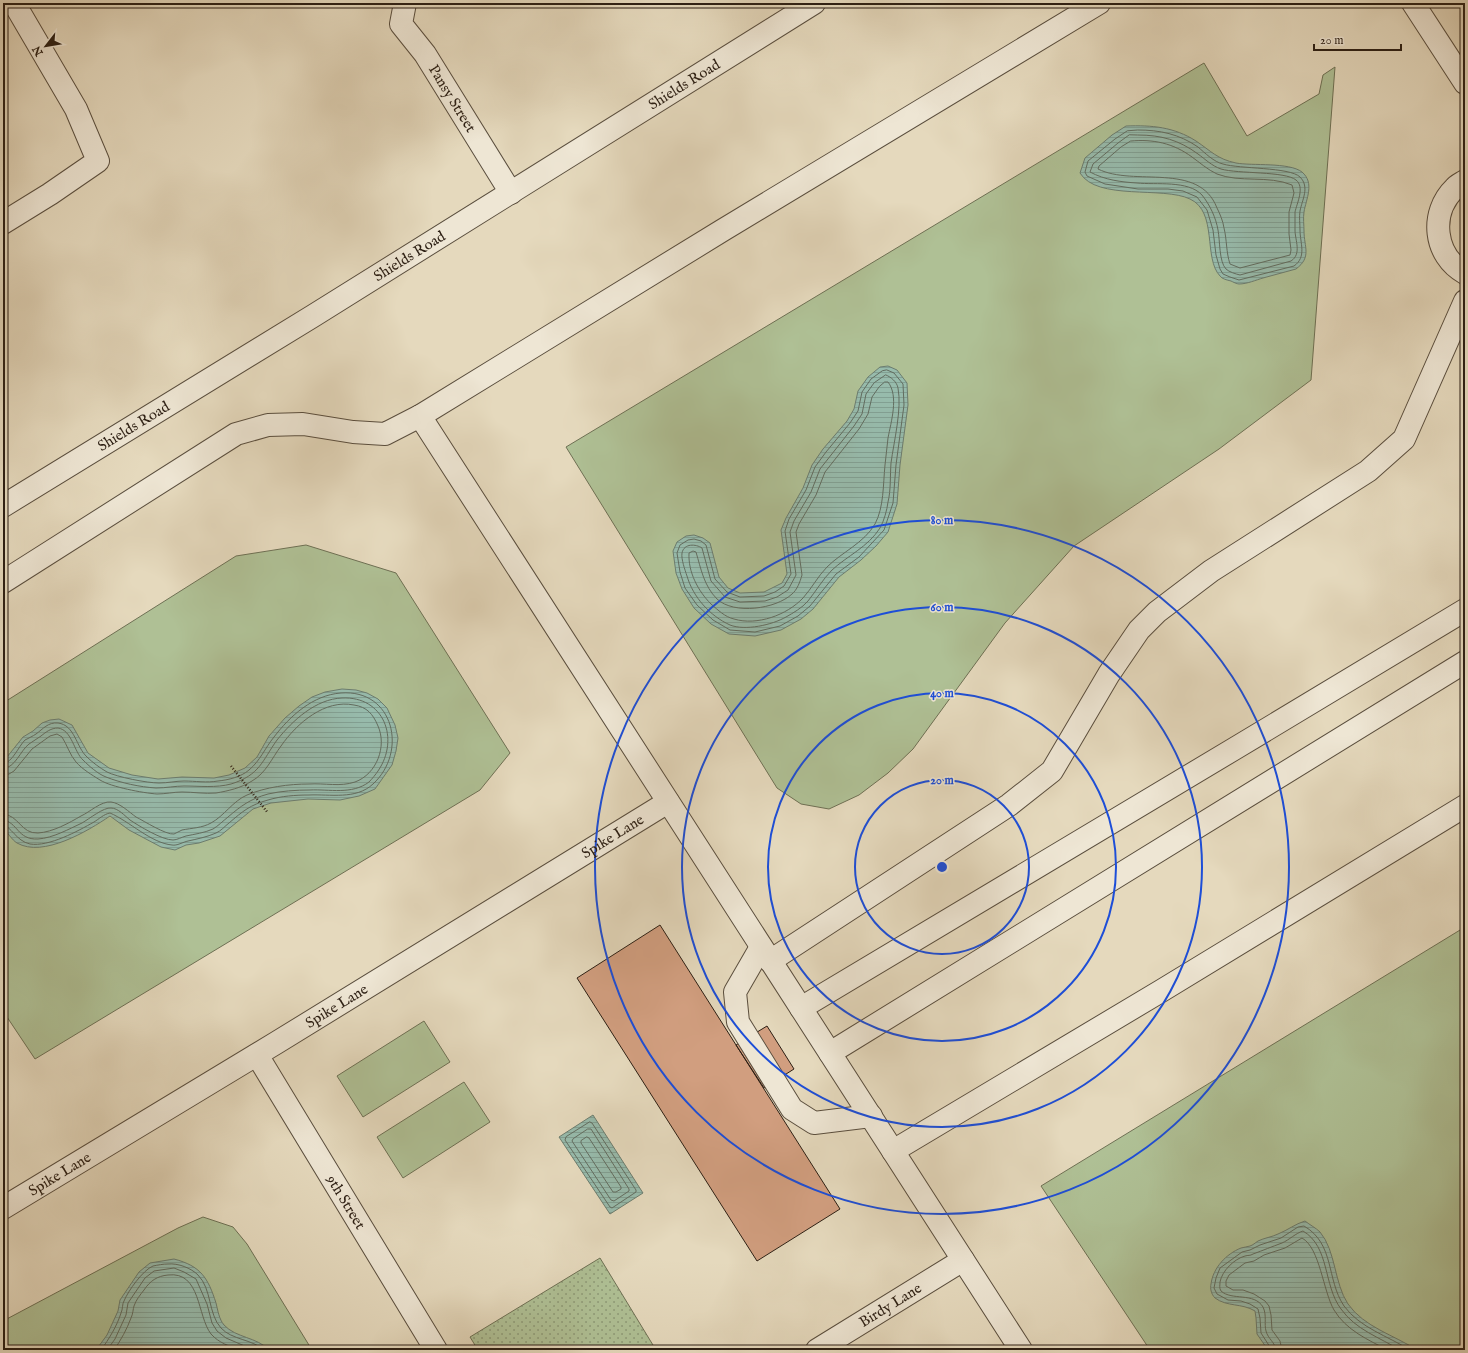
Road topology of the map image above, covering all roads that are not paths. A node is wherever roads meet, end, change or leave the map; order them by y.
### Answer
1 (14, 3) edge
2 (404, 3) edge
3 (814, 3) edge
4 (1099, 3) edge
5 (1413, 3) edge
6 (1465, 83) edge
7 (1465, 181) edge
8 (511, 193) junction
9 (3, 223) edge
10 (1465, 273) edge
11 (1465, 301) edge
12 (420, 416) junction
13 (3, 506) edge
14 (3, 582) edge
15 (1465, 610) edge
16 (1465, 662) edge
17 (668, 802) junction
18 (1465, 806) edge
19 (766, 954) junction
20 (800, 1008) junction
21 (830, 1053) junction
22 (257, 1055) junction
23 (871, 1116) junction
24 (893, 1151) junction
25 (3, 1208) edge
26 (963, 1260) junction
27 (436, 1350) edge
28 (817, 1350) edge
29 (1021, 1350) edge

1 - 9 street
2 - 8 street, Pansy Street
3 - 8 street, Shields Road
4 - 12 street
5 - 6 street
7 - 10 street
8 - 13 street, Shields Road
11 - 19 street
12 - 14 street
12 - 17 street
15 - 20 street
16 - 21 street
17 - 19 street
17 - 22 street, Spike Lane
18 - 24 street
19 - 20 street
19 - 23 street
20 - 21 street
21 - 23 street
22 - 25 street, Spike Lane
22 - 27 street, 9th Street
23 - 24 street
24 - 26 street
26 - 28 street, Birdy Lane
26 - 29 street

